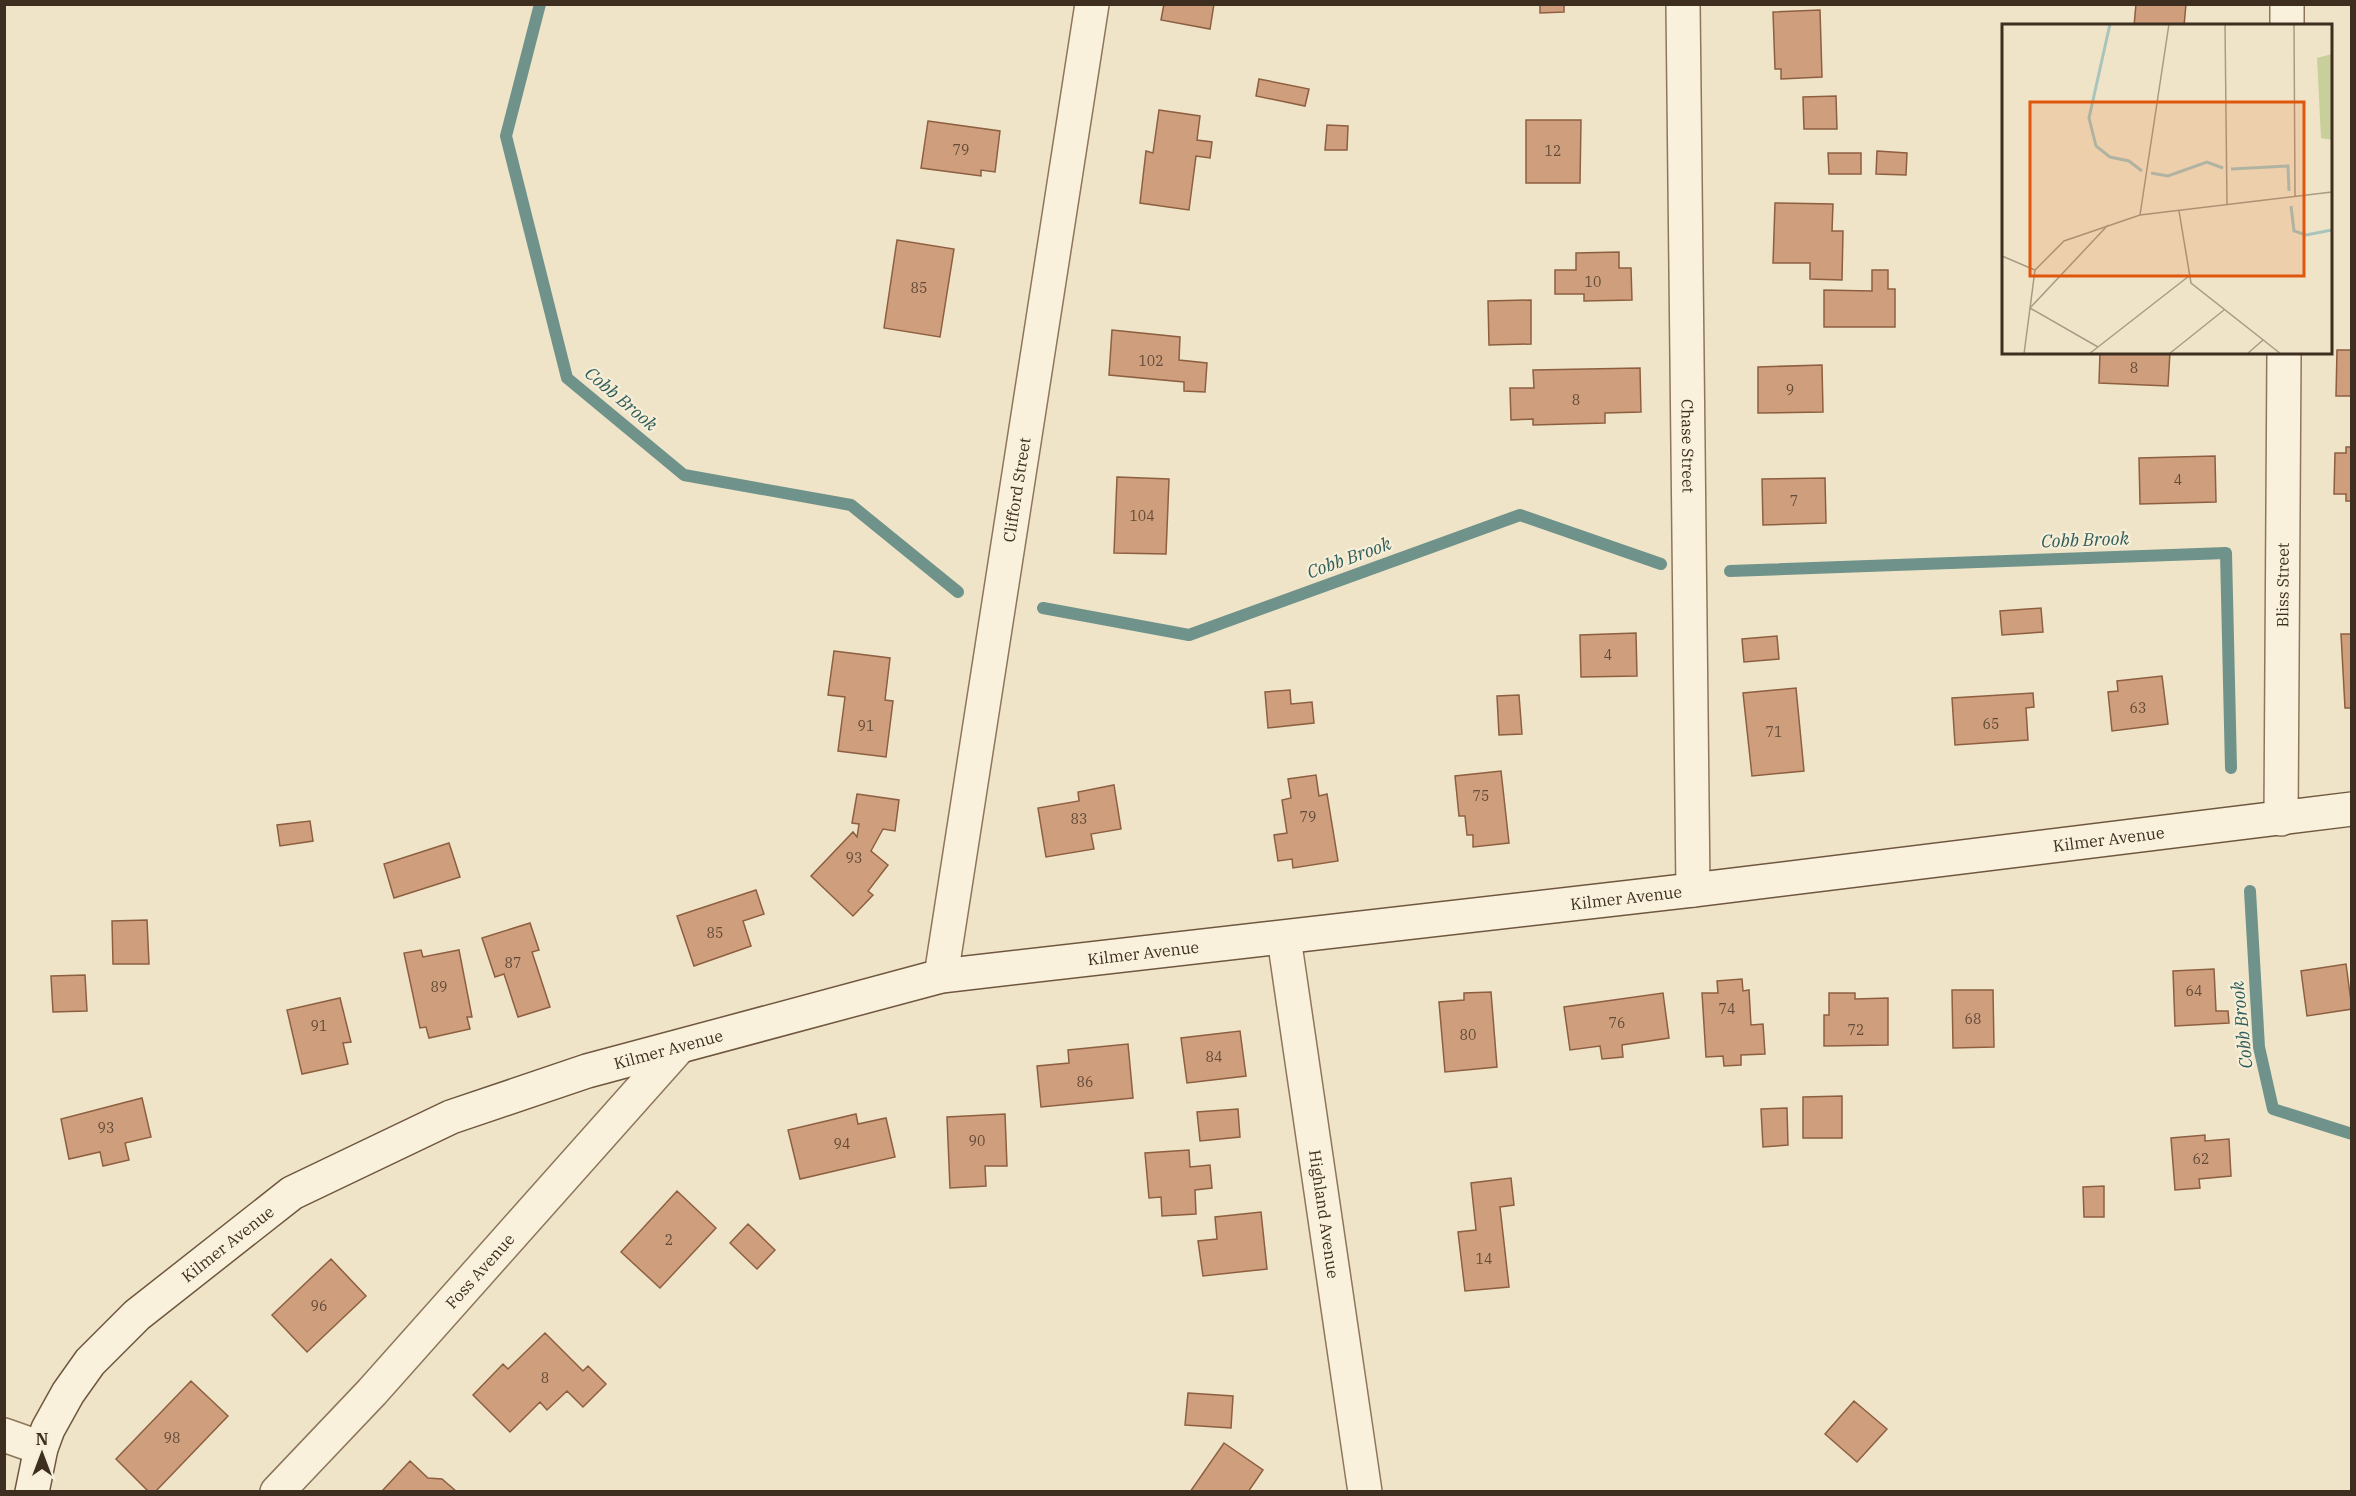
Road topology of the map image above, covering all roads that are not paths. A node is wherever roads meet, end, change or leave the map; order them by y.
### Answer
1 (1092, 4) edge
2 (1683, 4) edge
3 (2287, 4) edge
4 (2287, 24) edge
5 (2284, 354) edge
6 (2352, 809) edge
7 (2281, 819) junction
8 (1693, 890) junction
9 (1284, 938) junction
10 (941, 976) junction
11 (679, 1047) junction
12 (4, 1435) edge
13 (41, 1448) junction
14 (32, 1491) edge
15 (277, 1491) edge
16 (1365, 1491) edge

1 - 10 street, Clifford Street
2 - 8 street, Chase Street
3 - 4 street
5 - 7 street, Bliss Street
6 - 7 street, Kilmer Avenue
7 - 8 street, Kilmer Avenue
8 - 9 street, Kilmer Avenue
9 - 10 street, Kilmer Avenue
9 - 16 street, Highland Avenue
10 - 11 street, Kilmer Avenue
11 - 13 street, Kilmer Avenue
11 - 15 street, Foss Avenue
12 - 13 street
13 - 14 street, Kilmer Avenue

